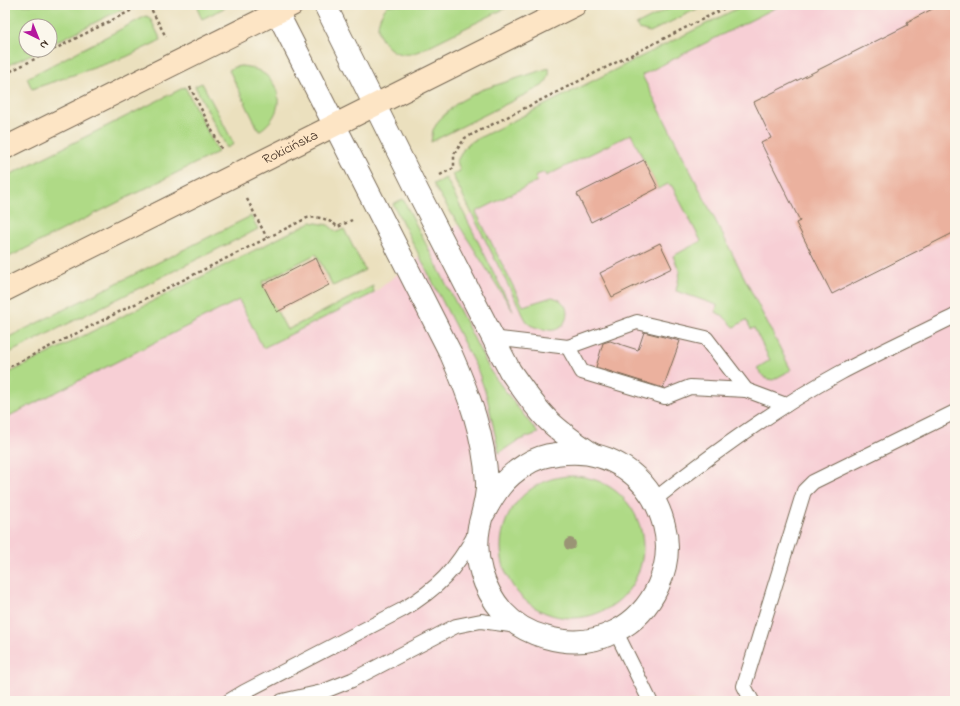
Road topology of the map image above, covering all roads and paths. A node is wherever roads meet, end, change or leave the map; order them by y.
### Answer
1 (142, 5) edge
2 (149, 5) edge
3 (325, 5) edge
4 (576, 5) edge
5 (285, 9) edge
6 (178, 63) junction
7 (5, 74) edge
8 (375, 105) junction
9 (335, 125) junction
10 (5, 148) edge
11 (235, 175) junction
12 (267, 238) dead end
13 (5, 290) edge
14 (955, 316) edge
15 (492, 338) junction
16 (568, 346) junction
17 (746, 390) junction
18 (786, 405) junction
19 (955, 412) edge
20 (593, 454) junction
21 (654, 500) junction
22 (481, 520) junction
23 (520, 626) junction
24 (616, 632) junction
25 (229, 701) edge
26 (282, 701) edge
27 (650, 701) edge
28 (752, 701) edge

1 - 7 path
2 - 6 path
3 - 8 street
4 - 8 main road, Rokicińska
5 - 6 main road
5 - 9 street
6 - 10 main road
6 - 11 path
8 - 9 main road, Rokicińska
8 - 15 street
9 - 11 main road, Rokicińska
9 - 22 street
11 - 12 path
11 - 13 main road, Rokicińska
14 - 18 lane
15 - 16 lane
15 - 20 street
16 - 17 lane
16 - 17 lane
17 - 18 lane
18 - 21 lane
19 - 28 lane
20 - 21 street
20 - 22 street
21 - 24 street
22 - 23 street
22 - 25 lane
23 - 24 street
23 - 26 lane
24 - 27 lane

